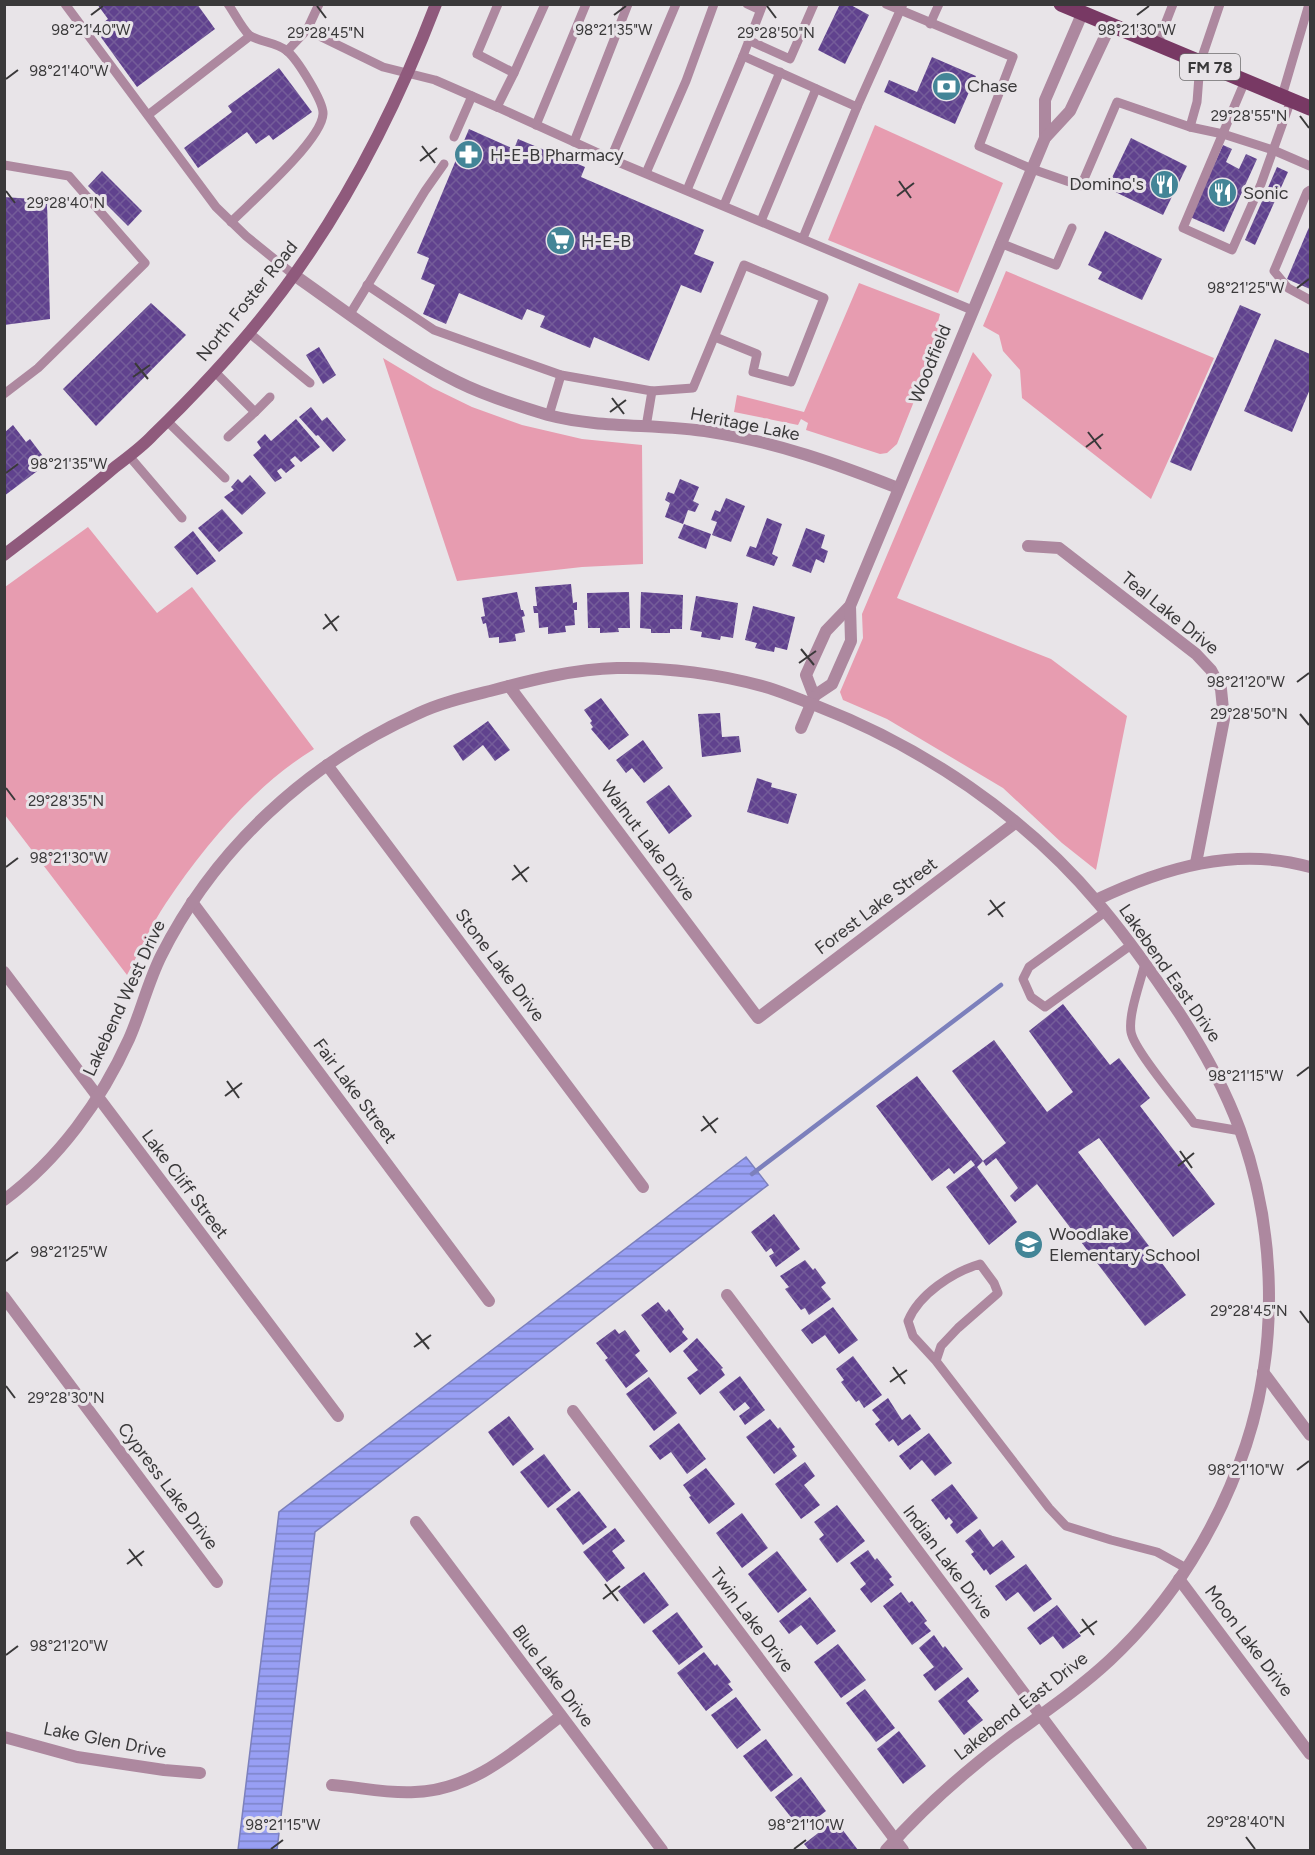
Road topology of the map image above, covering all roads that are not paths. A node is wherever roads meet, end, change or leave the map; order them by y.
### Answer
1 (65, 4) edge
2 (228, 4) edge
3 (319, 4) edge
4 (436, 4) edge
5 (498, 4) edge
6 (545, 4) edge
7 (586, 4) edge
8 (628, 4) edge
9 (676, 4) edge
10 (714, 4) edge
11 (747, 4) edge
12 (814, 4) edge
13 (886, 4) edge
14 (939, 4) edge
15 (1061, 4) edge
16 (1173, 4) edge
17 (1220, 4) edge
18 (1309, 4) edge
19 (761, 7) edge
20 (901, 8) edge
21 (1082, 14) junction
22 (930, 24) junction
23 (1110, 26) junction
24 (1306, 29) edge
25 (307, 30) junction
26 (250, 36) junction
27 (748, 40) junction
28 (1157, 45) junction
29 (287, 51) junction
30 (743, 56) junction
31 (1200, 63) junction
32 (780, 72) junction
33 (408, 73) junction
34 (514, 73) junction
35 (1245, 81) junction
36 (816, 88) junction
37 (472, 96) junction
38 (1286, 98) junction
39 (497, 107) junction
40 (858, 107) junction
41 (1311, 108) edge
42 (148, 115) junction
43 (536, 125) junction
44 (1190, 128) junction
45 (1223, 134) junction
46 (454, 137) dead end
47 (1045, 138) junction
48 (574, 142) junction
49 (1273, 150) junction
50 (610, 158) junction
51 (444, 164) dead end
52 (4, 165) edge
53 (1311, 166) edge
54 (1032, 169) junction
55 (646, 173) junction
56 (687, 190) junction
57 (1311, 190) edge
58 (724, 205) junction
59 (761, 221) junction
60 (231, 222) junction
61 (1072, 228) dead end
62 (803, 238) junction
63 (1000, 243) junction
64 (294, 274) junction
65 (367, 285) junction
66 (1311, 300) edge
67 (972, 310) junction
68 (350, 314) junction
69 (248, 332) junction
70 (715, 337) junction
71 (215, 372) junction
72 (561, 375) junction
73 (310, 383) dead end
74 (652, 391) junction
75 (4, 394) edge
76 (270, 397) dead end
77 (255, 412) junction
78 (549, 415) junction
79 (167, 421) junction
80 (646, 427) junction
81 (228, 437) dead end
82 (129, 456) junction
83 (225, 478) dead end
84 (898, 488) junction
85 (182, 518) dead end
86 (1028, 546) dead end
87 (4, 555) edge
88 (850, 606) junction
89 (509, 686) junction
90 (813, 700) junction
91 (801, 728) dead end
92 (327, 765) junction
93 (1015, 823) junction
94 (1196, 863) junction
95 (1311, 867) edge
96 (1096, 900) junction
97 (192, 902) junction
98 (1105, 912) junction
99 (1131, 945) junction
100 (1146, 963) junction
101 (4, 972) edge
102 (758, 1018) joint
103 (98, 1098) junction
104 (1241, 1131) junction
105 (643, 1187) dead end
106 (4, 1200) edge
107 (727, 1295) dead end
108 (4, 1297) edge
109 (489, 1301) dead end
110 (936, 1360) junction
111 (1263, 1372) junction
112 (573, 1411) dead end
113 (338, 1416) dead end
114 (1311, 1435) edge
115 (416, 1522) dead end
116 (1183, 1574) junction
117 (217, 1582) dead end
118 (561, 1716) junction
119 (1040, 1716) junction
120 (4, 1737) edge
121 (1311, 1754) edge
122 (200, 1773) dead end
123 (332, 1785) dead end
124 (899, 1845) edge
125 (662, 1851) edge
126 (886, 1851) edge
127 (1141, 1851) edge

1 - 42 lane
2 - 26 lane
3 - 25 lane
4 - 33 main road, North Foster Road
5 - 34 lane
6 - 34 lane
7 - 43 lane
8 - 48 lane
9 - 50 lane
10 - 55 lane
11 - 19 lane
12 - 27 lane
13 - 20 lane
14 - 22 lane
15 - 21 main road, FM 78
16 - 28 lane
17 - 31 lane
18 - 24 lane
19 - 27 lane
20 - 22 lane
20 - 40 lane
21 - 23 main road, FM 78
21 - 47 street, Woodfield
22 - 54 lane
23 - 28 main road, FM 78
23 - 47 street, Woodfield
24 - 38 lane
25 - 29 lane
25 - 33 lane
26 - 29 lane
26 - 42 lane
27 - 30 lane
28 - 31 main road, FM 78
29 - 60 lane
30 - 32 lane
30 - 56 lane
31 - 35 main road, FM 78
31 - 44 lane
32 - 36 lane
32 - 58 lane
33 - 37 lane
33 - 64 main road, North Foster Road
34 - 39 lane
35 - 38 main road, FM 78
35 - 45 lane
36 - 40 lane
36 - 59 lane
37 - 39 lane
37 - 46 lane
38 - 41 main road, FM 78
38 - 49 lane
39 - 43 lane
40 - 62 lane
42 - 60 lane
43 - 48 lane
44 - 45 lane
44 - 54 lane
45 - 49 lane
45 - 49 lane
47 - 54 street, Woodfield
48 - 50 lane
49 - 53 lane
50 - 55 lane
51 - 65 lane
52 - 75 lane
54 - 63 street, Woodfield
55 - 56 lane
56 - 58 lane
57 - 66 lane
58 - 59 lane
59 - 62 lane
60 - 64 lane
61 - 63 lane
62 - 67 lane
63 - 67 street, Woodfield
64 - 68 street, Heritage Lake
64 - 69 main road, North Foster Road
65 - 68 lane
65 - 72 lane
67 - 84 street, Woodfield
68 - 78 street, Heritage Lake
69 - 71 main road, North Foster Road
69 - 73 lane
70 - 70 lane
70 - 74 lane
71 - 77 lane
71 - 79 main road, North Foster Road
72 - 74 lane
72 - 78 lane
74 - 80 lane
76 - 77 lane
77 - 81 lane
78 - 80 street, Heritage Lake
79 - 82 main road, North Foster Road
79 - 83 lane
80 - 84 street, Heritage Lake
82 - 85 lane
82 - 87 main road, North Foster Road
84 - 88 street, Woodfield
86 - 94 street, Teal Lake Drive
88 - 90 street, Woodfield
88 - 90 street, Woodfield
89 - 90 street, Lakebend West Drive
89 - 92 street, Lakebend West Drive
89 - 102 street, Walnut Lake Drive
90 - 91 street
90 - 93 street, Lakebend West Drive
92 - 97 street, Lakebend West Drive
92 - 105 street, Stone Lake Drive
93 - 96 street, Lakebend East Drive
93 - 102 street, Forest Lake Street
94 - 95 street
94 - 96 street
96 - 98 street, Lakebend East Drive
97 - 103 street, Lakebend West Drive
97 - 109 street, Fair Lake Street
98 - 99 street, Lakebend East Drive
98 - 99 lane
99 - 100 street, Lakebend East Drive
100 - 104 street, Lakebend East Drive
100 - 104 lane
101 - 103 street, Lake Cliff Street
103 - 106 street, Lakebend West Drive
103 - 113 street, Lake Cliff Street
104 - 111 street, Lakebend East Drive
107 - 119 street, Indian Lake Drive
108 - 117 street, Cypress Lake Drive
110 - 110 lane
110 - 116 lane
111 - 114 street
111 - 116 street, Lakebend East Drive
112 - 124 street, Twin Lake Drive
115 - 118 street, Blue Lake Drive
116 - 119 street, Lakebend East Drive
116 - 121 street, Moon Lake Drive
118 - 123 street
118 - 125 street, Blue Lake Drive
119 - 124 street, Lakebend East Drive
119 - 127 street, Indian Lake Drive
120 - 122 street, Lake Glen Drive
124 - 126 street, Lakebend East Drive

